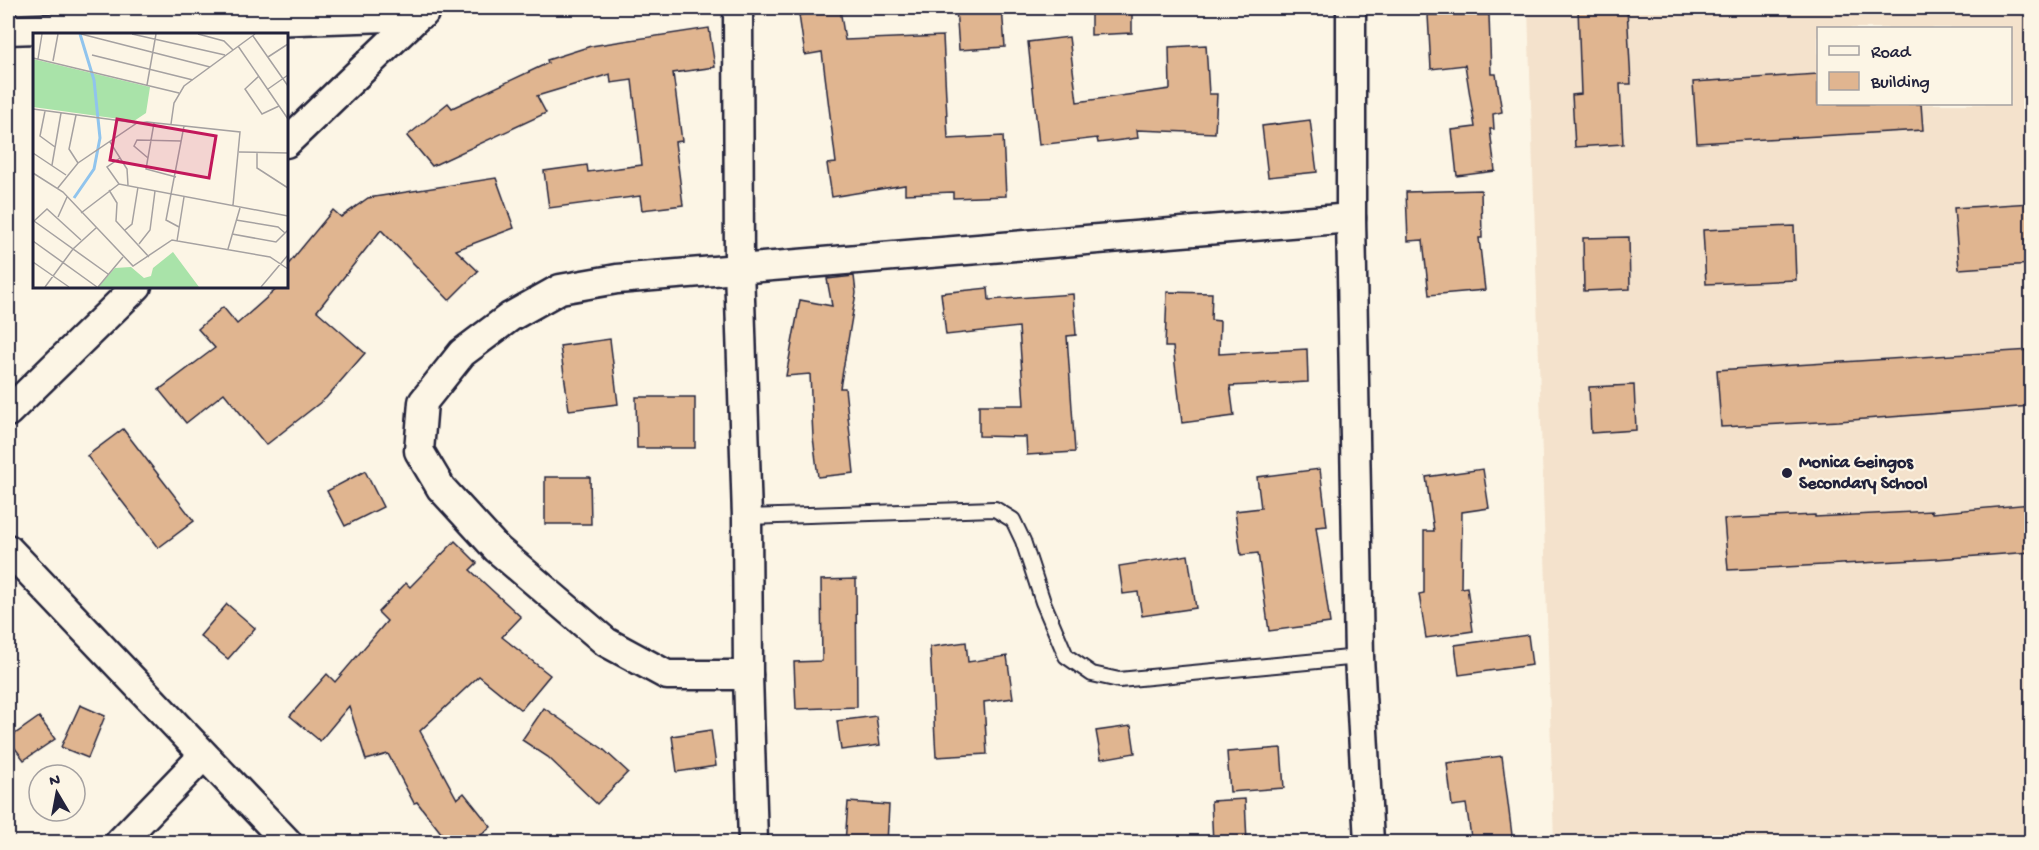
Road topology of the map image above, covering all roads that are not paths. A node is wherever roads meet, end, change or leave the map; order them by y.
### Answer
1 (738, 8) edge
2 (1351, 8) edge
3 (426, 12) edge
4 (8, 30) edge
5 (288, 141) edge
6 (1352, 218) junction
7 (739, 268) junction
8 (135, 288) edge
9 (8, 411) edge
10 (747, 517) junction
11 (8, 549) edge
12 (1359, 657) junction
13 (748, 675) junction
14 (203, 756) junction
15 (120, 843) edge
16 (287, 843) edge
17 (753, 843) edge
18 (1369, 843) edge

1 - 7 street
2 - 6 street
3 - 4 street
3 - 5 street
6 - 7 street
6 - 12 street
7 - 10 street
7 - 13 street
8 - 9 street
10 - 12 lane
10 - 13 street
11 - 14 street
12 - 18 street
13 - 17 street
14 - 15 street
14 - 16 street

